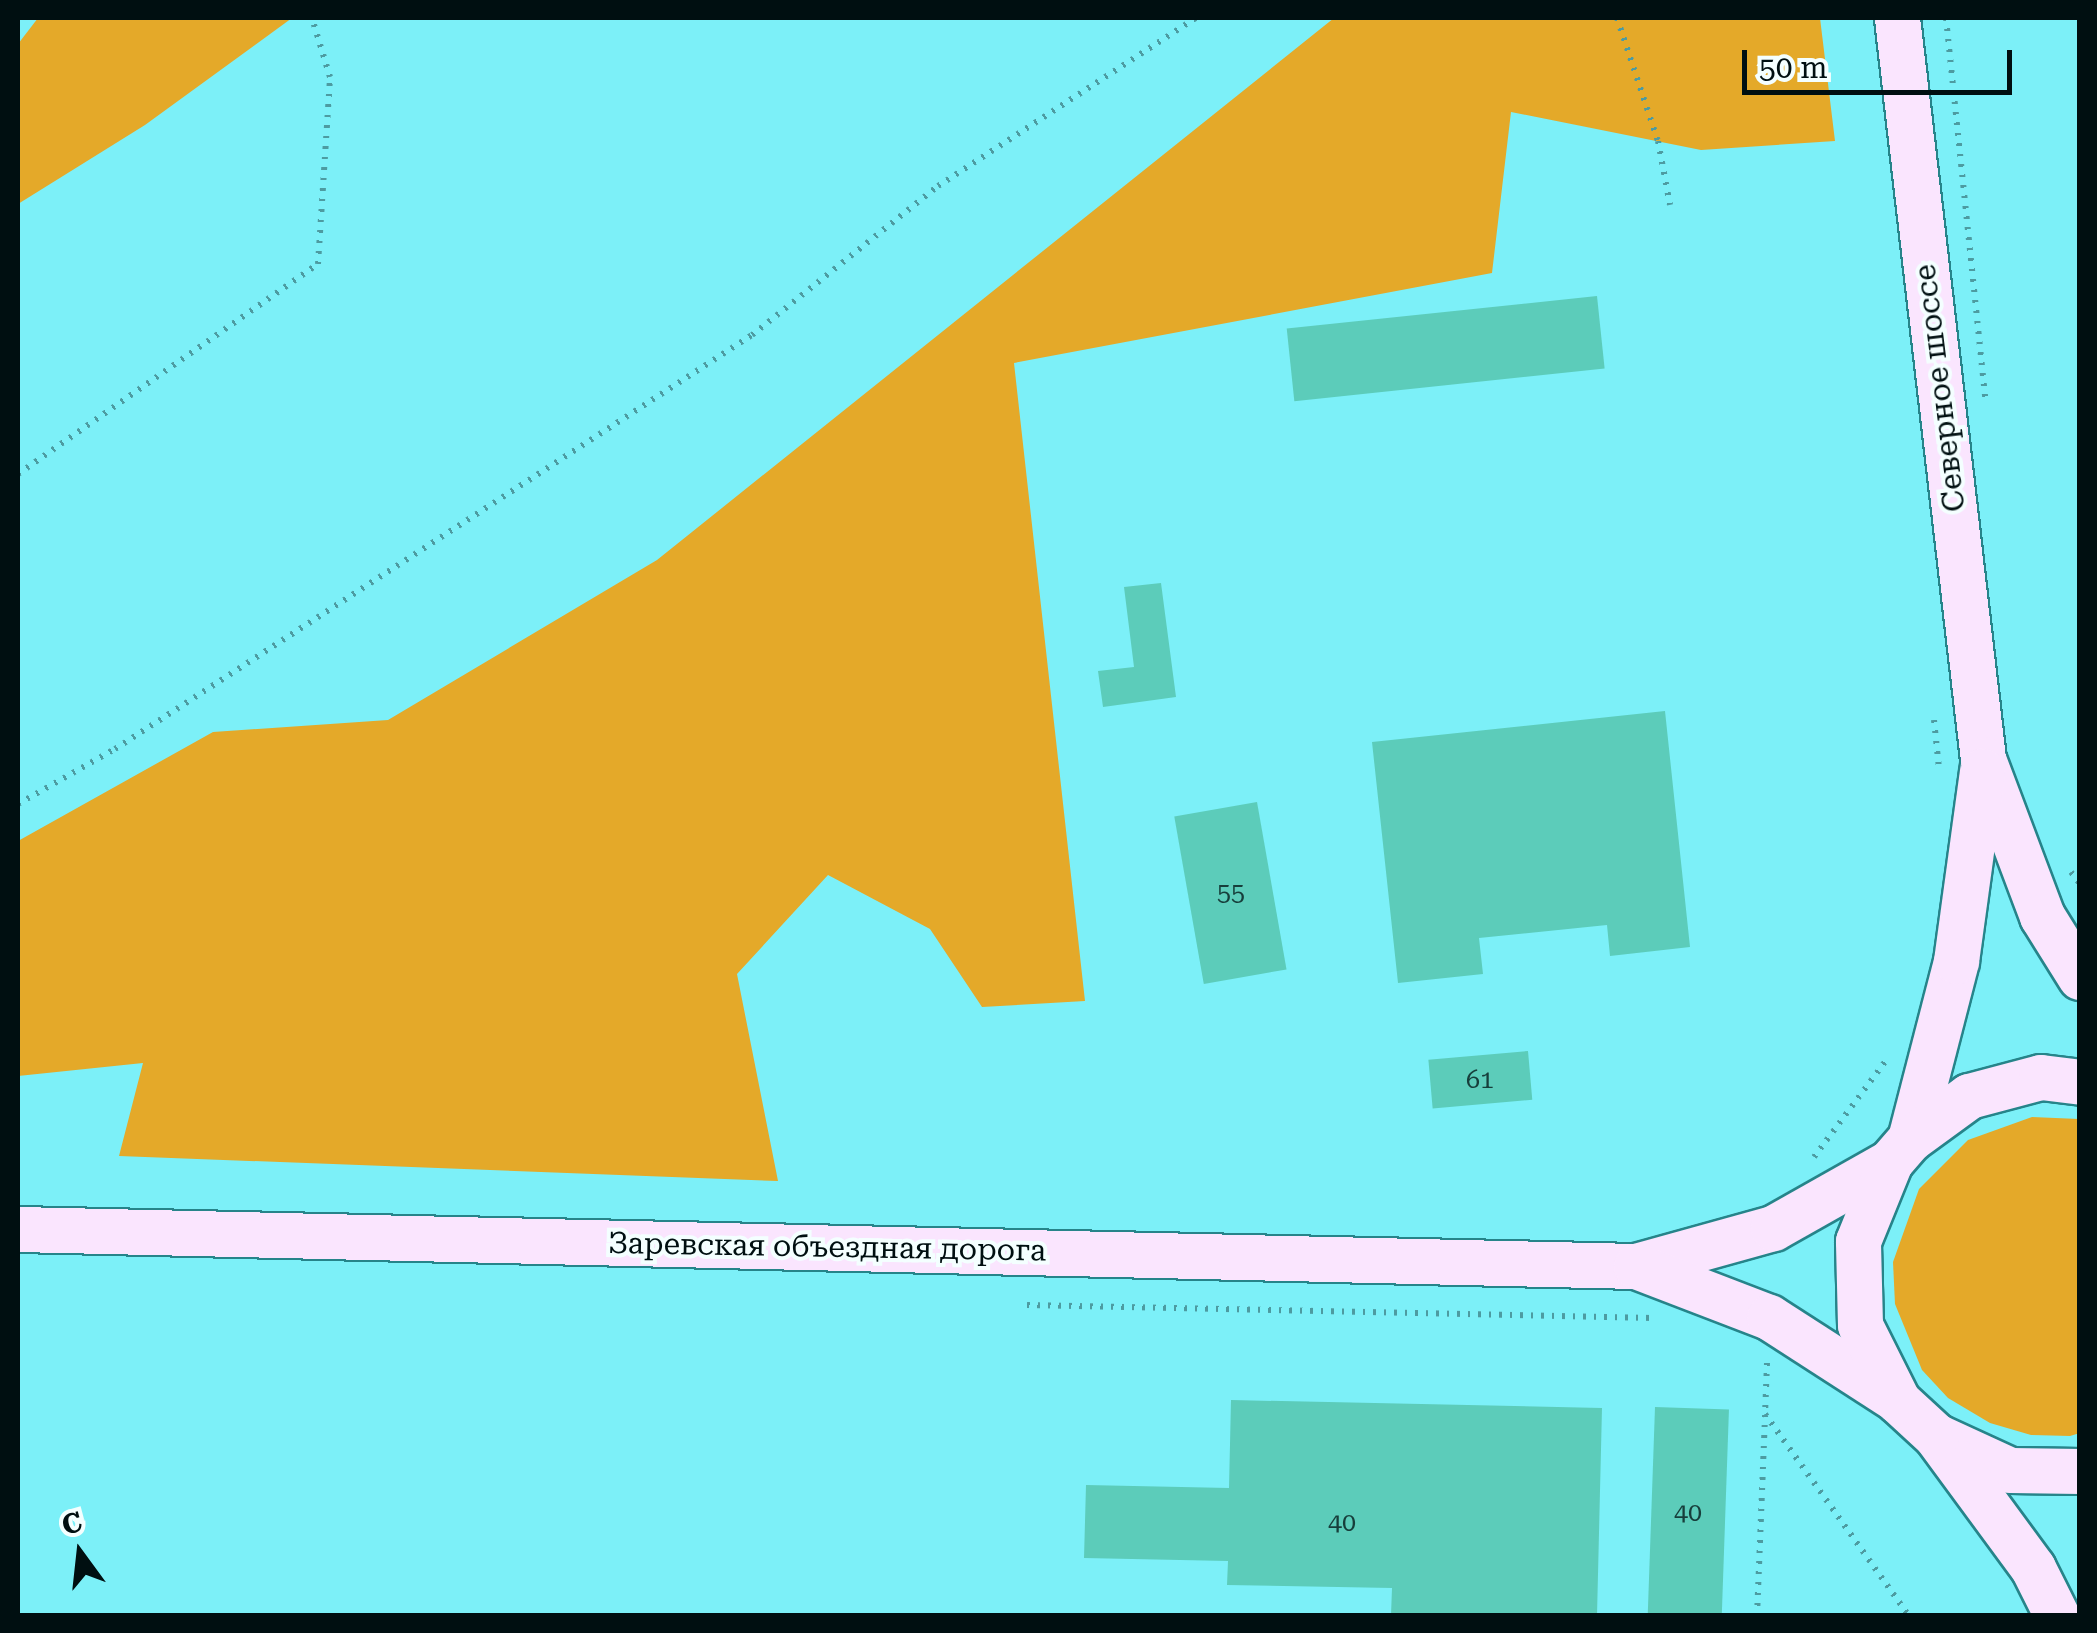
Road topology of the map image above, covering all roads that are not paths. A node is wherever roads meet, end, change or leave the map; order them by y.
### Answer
1 (1897, 18) edge
2 (1983, 759) junction
3 (2080, 976) edge
4 (2080, 1082) edge
5 (1900, 1150) junction
6 (18, 1229) edge
7 (1636, 1266) junction
8 (1898, 1401) junction
9 (1936, 1436) junction
10 (2080, 1471) edge
11 (2056, 1616) edge

1 - 2 main road, Северное шоссе
2 - 3 main road
2 - 5 main road
4 - 5 main road
5 - 7 main road
5 - 8 main road
6 - 7 main road, Заревская объездная дорога
7 - 8 main road
8 - 9 main road
9 - 10 main road
9 - 11 main road

